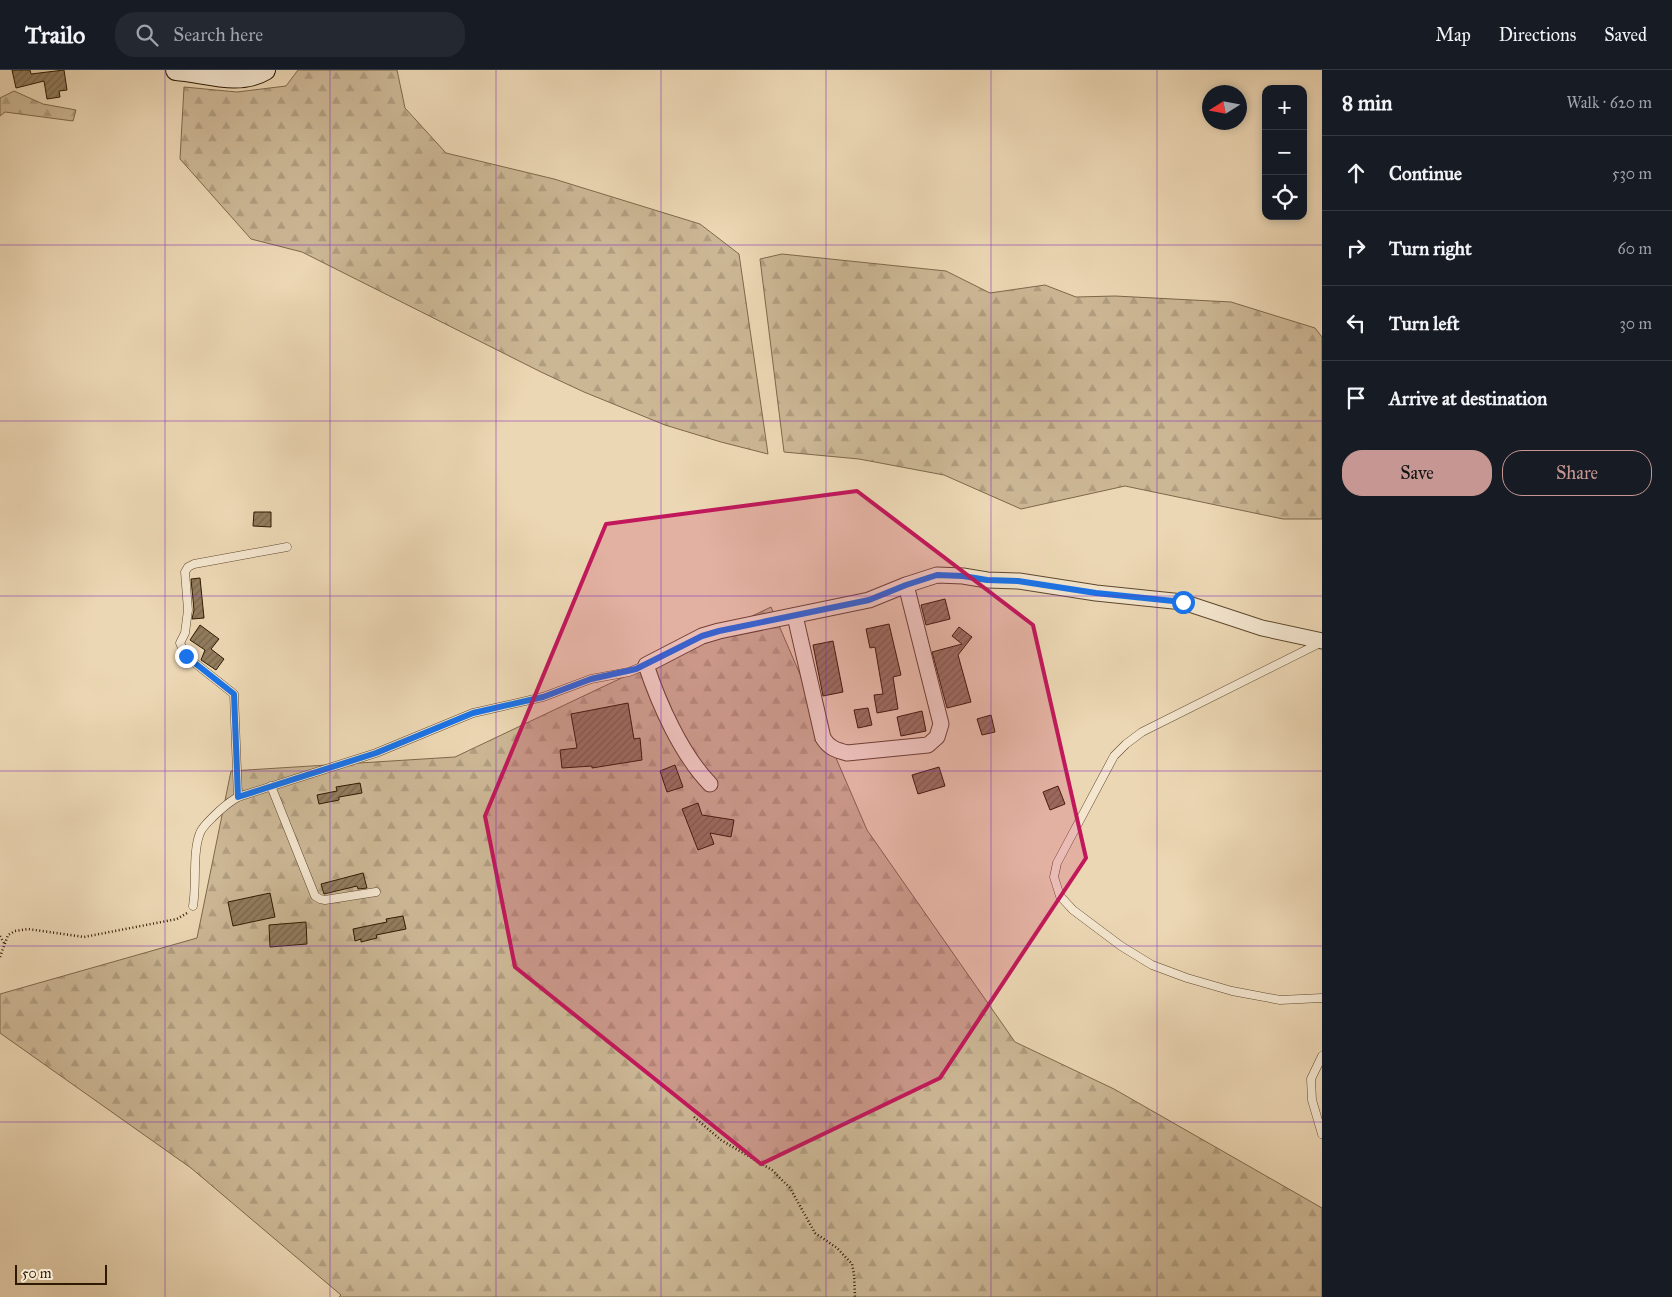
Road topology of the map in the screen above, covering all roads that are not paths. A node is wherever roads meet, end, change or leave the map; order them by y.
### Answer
1 (176, 70) edge
2 (265, 70) edge
3 (287, 547) dead end
4 (906, 585) junction
5 (795, 616) junction
6 (1322, 642) edge
7 (646, 665) junction
8 (710, 784) dead end
9 (271, 786) junction
10 (238, 797) junction
11 (376, 892) dead end
12 (193, 906) road end
13 (1322, 998) edge
14 (1322, 1056) edge
15 (1322, 1134) edge

1 - 2 street
3 - 10 lane
4 - 5 street
4 - 5 street
4 - 6 street
5 - 7 street
6 - 13 lane
7 - 8 street
7 - 9 lane
9 - 10 lane
9 - 11 lane
10 - 12 lane
14 - 15 lane

